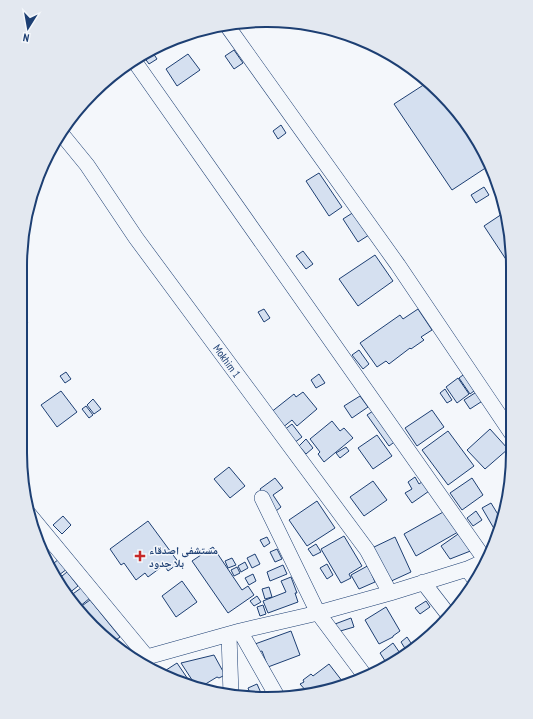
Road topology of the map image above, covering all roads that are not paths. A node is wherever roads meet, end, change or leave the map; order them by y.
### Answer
1 (230, 30) edge
2 (137, 65) edge
3 (64, 137) edge
4 (506, 425) edge
5 (262, 498) dead end
6 (40, 528) edge
7 (483, 554) edge
8 (471, 575) edge
9 (423, 582) junction
10 (390, 593) junction
11 (446, 611) edge
12 (318, 613) junction
13 (234, 633) junction
14 (141, 657) edge
15 (144, 659) edge
16 (362, 672) edge
17 (232, 689) edge
18 (274, 692) edge

1 - 4 street
2 - 7 street
3 - 10 street, Mokhim 1
5 - 12 street
6 - 14 street
8 - 9 street
9 - 10 street
9 - 11 street
10 - 12 street
12 - 13 street
12 - 16 street
13 - 15 street
13 - 17 street
13 - 18 street

